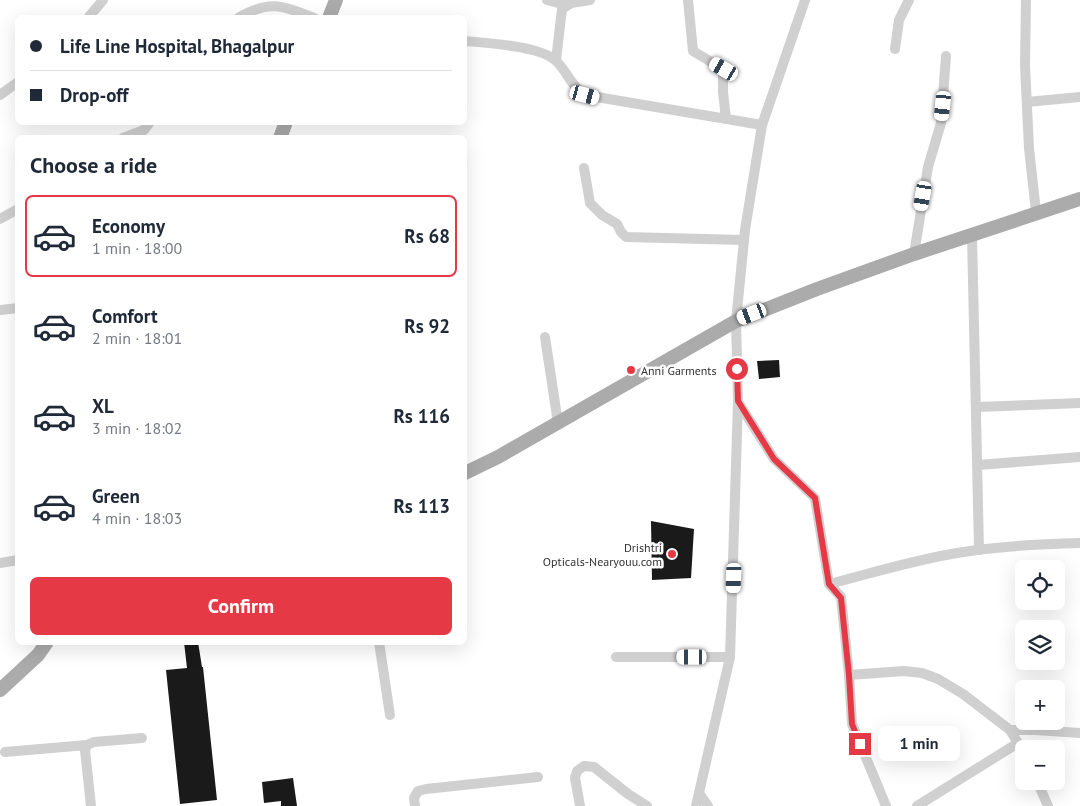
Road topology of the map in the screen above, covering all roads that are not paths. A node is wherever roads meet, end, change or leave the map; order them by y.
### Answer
1 (103, 0) edge
2 (336, 0) edge
3 (550, 0) edge
4 (590, 0) edge
5 (688, 0) edge
6 (805, 0) edge
7 (909, 0) edge
8 (1026, 0) edge
9 (566, 5) junction
10 (90, 15) edge
11 (242, 15) edge
12 (307, 15) edge
13 (330, 15) edge
14 (467, 41) edge
15 (895, 49) dead end
16 (946, 56) dead end
17 (556, 60) junction
18 (15, 84) edge
19 (0, 95) edge
20 (1080, 97) edge
21 (1026, 102) junction
22 (726, 119) junction
23 (148, 125) edge
24 (762, 125) junction
25 (131, 135) edge
26 (584, 168) dead end
27 (1080, 199) edge
28 (15, 211) edge
29 (1036, 212) junction
30 (0, 219) edge
31 (972, 236) junction
32 (744, 240) junction
33 (914, 254) junction
34 (15, 308) edge
35 (0, 310) edge
36 (736, 321) junction
37 (545, 337) dead end
38 (738, 401) junction
39 (1080, 403) edge
40 (977, 407) junction
41 (558, 423) junction
42 (1080, 458) edge
43 (978, 465) junction
44 (467, 472) edge
45 (1080, 543) edge
46 (979, 550) junction
47 (15, 560) edge
48 (0, 563) edge
49 (829, 584) junction
50 (45, 645) edge
51 (55, 645) edge
52 (379, 645) edge
53 (38, 655) junction
54 (616, 657) dead end
55 (730, 657) junction
56 (849, 675) junction
57 (0, 690) edge
58 (390, 715) dead end
59 (1010, 730) junction
60 (1080, 733) edge
61 (142, 738) dead end
62 (1016, 740) edge
63 (87, 745) junction
64 (1015, 745) edge
65 (4, 752) dead end
66 (538, 777) dead end
67 (1041, 790) edge
68 (699, 793) junction
69 (91, 806) edge
70 (415, 806) edge
71 (580, 806) edge
72 (646, 806) edge
73 (696, 806) edge
74 (708, 806) edge
75 (886, 806) edge
76 (917, 806) edge
77 (1048, 806) edge

1 - 10 street
2 - 13 main road
3 - 9 street
4 - 9 street
5 - 22 street
6 - 24 street
7 - 15 street
8 - 21 street
9 - 17 street
11 - 12 street
14 - 17 street
16 - 33 street
17 - 22 street
18 - 19 street
20 - 21 street
21 - 29 street
22 - 24 street
23 - 25 street
24 - 32 street
26 - 32 street
27 - 29 main road
28 - 30 street
29 - 31 main road
31 - 33 main road
31 - 40 street
32 - 36 street
33 - 36 main road
34 - 35 street
36 - 38 street
36 - 41 main road
37 - 41 street
38 - 49 street
38 - 55 street
39 - 40 street
40 - 43 street
41 - 44 main road
42 - 43 street
43 - 46 street
45 - 46 street
46 - 49 street
47 - 48 street
49 - 56 street
50 - 53 main road
51 - 53 main road
52 - 58 street
53 - 57 main road
54 - 55 street
55 - 68 street
56 - 59 street
56 - 75 street
59 - 60 street
59 - 62 street
61 - 63 street
63 - 65 street
63 - 69 street
64 - 76 street
66 - 70 street
67 - 77 street
68 - 73 street
68 - 74 street
71 - 72 street

